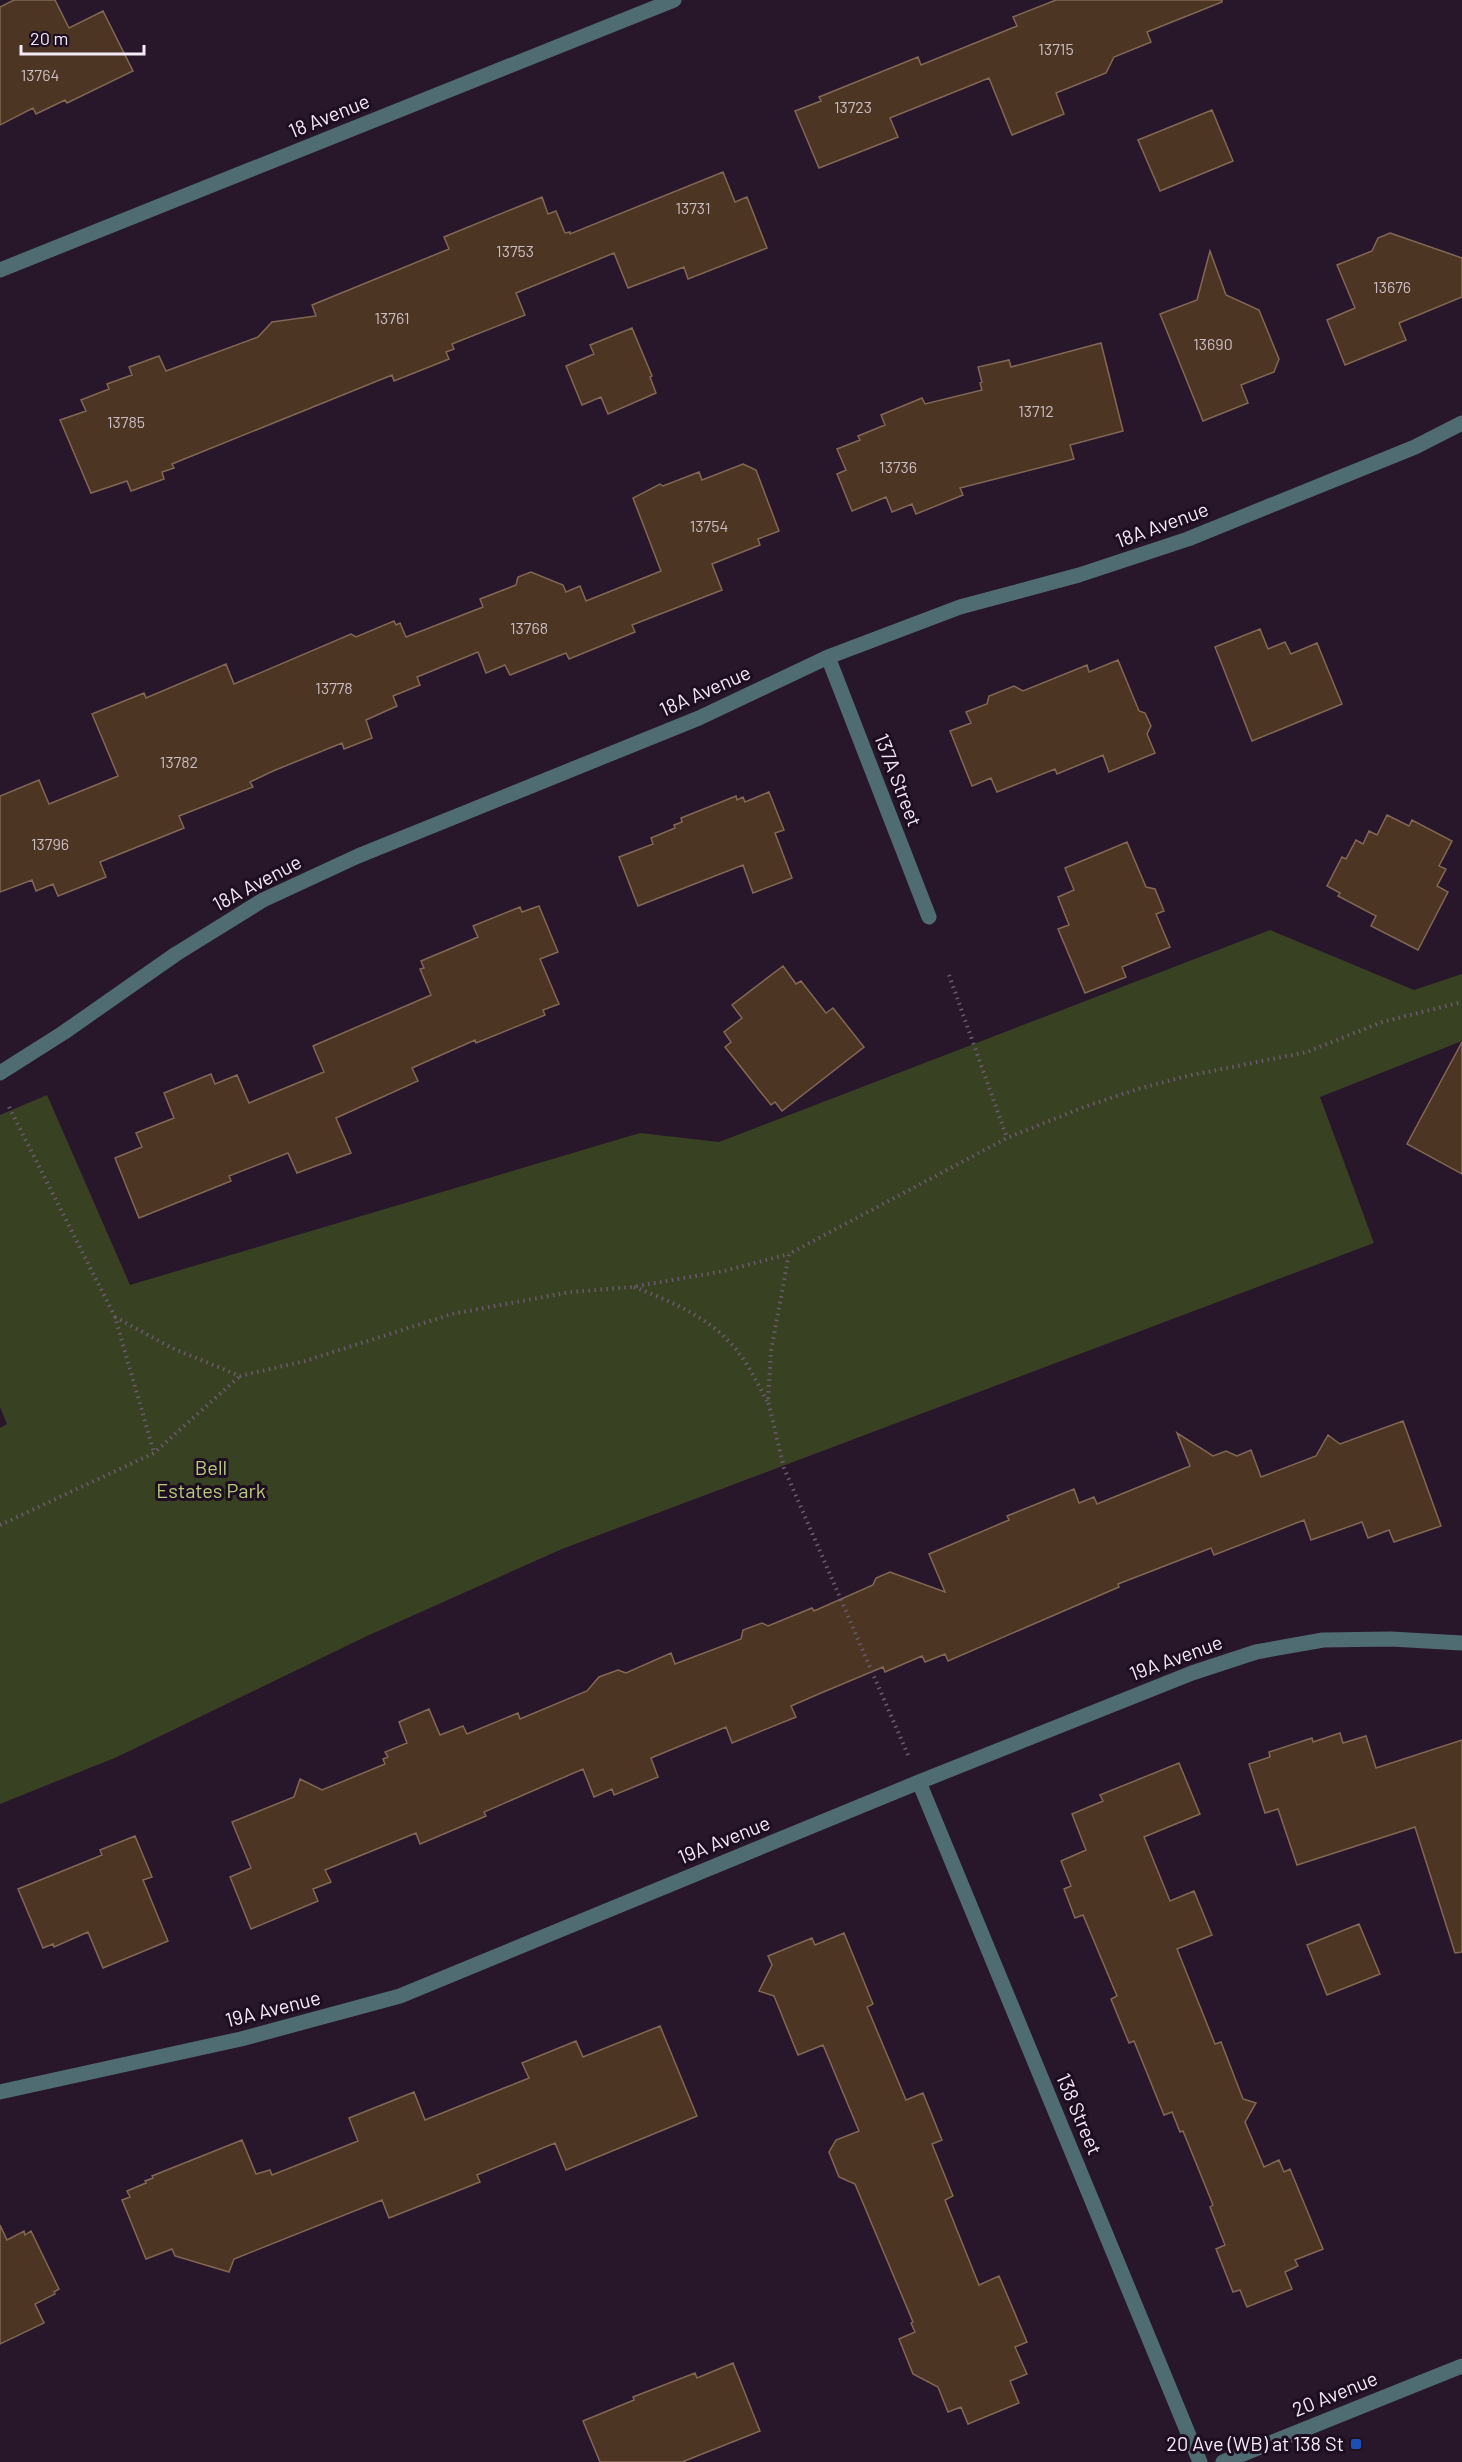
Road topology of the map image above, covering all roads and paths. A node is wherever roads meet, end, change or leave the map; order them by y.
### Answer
1 (674, 0) edge
2 (0, 270) edge
3 (1462, 423) edge
4 (828, 657) junction
5 (929, 917) dead end
6 (950, 975) dead end
7 (1462, 1002) edge
8 (0, 1073) edge
9 (9, 1107) dead end
10 (1007, 1138) junction
11 (789, 1254) junction
12 (632, 1287) junction
13 (115, 1317) junction
14 (240, 1376) junction
15 (768, 1401) junction
16 (154, 1453) junction
17 (0, 1525) edge
18 (1462, 1643) edge
19 (919, 1782) junction
20 (0, 2092) edge
21 (1462, 2366) edge
22 (1200, 2462) edge
23 (1223, 2462) edge

1 - 2 street, 18 Avenue
3 - 4 street, 18A Avenue
4 - 5 street, 137A Street
4 - 8 street, 18A Avenue
6 - 10 path
7 - 10 path
9 - 13 path
10 - 11 path
11 - 12 path
11 - 15 path
12 - 14 path
12 - 15 path
13 - 14 path
13 - 16 path
14 - 16 path
15 - 19 path
16 - 17 path
18 - 19 street, 19A Avenue
19 - 20 street, 19A Avenue
19 - 22 street, 138 Street
21 - 23 street, 20 Avenue

